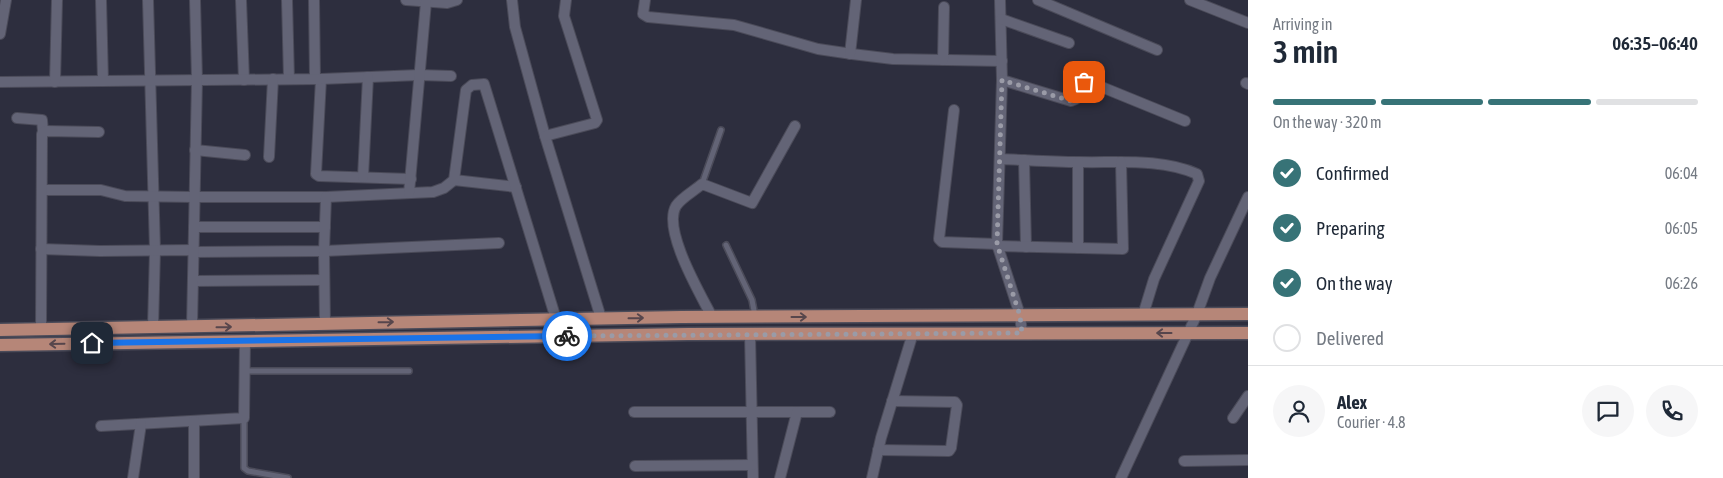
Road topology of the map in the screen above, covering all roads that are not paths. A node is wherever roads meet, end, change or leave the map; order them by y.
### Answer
1 (6, 0) edge
2 (57, 0) edge
3 (102, 0) edge
4 (148, 0) edge
5 (196, 0) edge
6 (241, 0) edge
7 (287, 0) edge
8 (314, 0) edge
9 (406, 0) edge
10 (457, 0) edge
11 (512, 0) edge
12 (566, 0) edge
13 (645, 0) edge
14 (856, 0) edge
15 (1000, 0) edge
16 (1038, 0) edge
17 (1190, 0) edge
18 (426, 2) junction
19 (944, 7) dead end
20 (1001, 19) junction
21 (1248, 23) edge
22 (0, 34) edge
23 (1069, 43) dead end
24 (1157, 50) dead end
25 (850, 54) junction
26 (943, 60) junction
27 (1002, 61) junction
28 (419, 75) junction
29 (451, 76) dead end
30 (368, 77) junction
31 (318, 78) junction
32 (273, 79) junction
33 (289, 79) junction
34 (151, 80) junction
35 (197, 80) junction
36 (244, 80) junction
37 (1002, 80) junction
38 (103, 81) junction
39 (0, 82) edge
40 (55, 82) junction
41 (954, 110) dead end
42 (17, 118) dead end
43 (1185, 121) dead end
44 (795, 126) dead end
45 (721, 130) dead end
46 (43, 132) junction
47 (99, 132) dead end
48 (545, 136) junction
49 (195, 150) junction
50 (246, 155) dead end
51 (269, 157) dead end
52 (1001, 159) junction
53 (1024, 160) junction
54 (1078, 162) junction
55 (1121, 162) junction
56 (363, 177) junction
57 (411, 179) junction
58 (454, 180) junction
59 (702, 184) junction
60 (516, 187) junction
61 (42, 190) junction
62 (409, 193) junction
63 (153, 195) junction
64 (194, 197) junction
65 (326, 197) junction
66 (1248, 197) edge
67 (194, 227) junction
68 (325, 227) junction
69 (499, 243) dead end
70 (726, 245) dead end
71 (997, 245) junction
72 (1026, 247) junction
73 (1078, 248) junction
74 (41, 249) junction
75 (155, 250) junction
76 (324, 251) junction
77 (194, 252) junction
78 (324, 280) junction
79 (193, 281) junction
80 (1197, 314) junction
81 (1248, 314) edge
82 (1143, 315) junction
83 (1020, 316) junction
84 (712, 317) junction
85 (755, 317) junction
86 (601, 318) junction
87 (556, 319) junction
88 (325, 324) junction
89 (152, 328) junction
90 (192, 328) junction
91 (0, 330) edge
92 (41, 330) junction
93 (1188, 332) junction
94 (1248, 332) edge
95 (913, 333) junction
96 (1022, 333) junction
97 (750, 334) junction
98 (245, 341) junction
99 (0, 345) edge
100 (245, 371) junction
101 (409, 371) dead end
102 (1248, 396) edge
103 (892, 401) junction
104 (634, 412) dead end
105 (752, 412) junction
106 (798, 412) junction
107 (830, 412) dead end
108 (244, 418) junction
109 (1233, 418) dead end
110 (194, 421) junction
111 (141, 424) junction
112 (101, 426) dead end
113 (878, 450) junction
114 (1248, 460) edge
115 (1184, 461) dead end
116 (752, 465) junction
117 (635, 466) dead end
118 (133, 478) edge
119 (194, 478) edge
120 (288, 478) edge
121 (753, 478) edge
122 (780, 478) edge
123 (872, 478) edge
124 (1121, 478) edge

1 - 22 street
2 - 40 street
3 - 38 street
4 - 34 street
5 - 35 street
6 - 36 street
7 - 33 street
8 - 31 street
9 - 18 street
10 - 18 street
11 - 48 street
12 - 48 street
13 - 25 street
14 - 25 street
15 - 20 street
16 - 24 street
17 - 21 street
18 - 28 street
19 - 26 street
20 - 23 street
20 - 27 street
25 - 26 street
26 - 27 street
27 - 37 street
28 - 29 street
28 - 30 street
28 - 57 street
30 - 31 street
30 - 56 street
31 - 33 street
31 - 56 street
32 - 33 street
32 - 36 street
32 - 51 street
34 - 35 street
34 - 38 street
34 - 63 street
35 - 36 street
35 - 49 street
37 - 43 street
37 - 52 street
38 - 40 street
39 - 40 street
41 - 71 street
42 - 46 street
44 - 59 street
45 - 59 lane
46 - 47 street
46 - 61 street
48 - 86 street
49 - 50 street
49 - 64 street
52 - 53 street
52 - 71 street
53 - 54 street
53 - 72 street
54 - 55 street
54 - 73 street
55 - 73 street
55 - 82 street
56 - 57 street
57 - 62 street
58 - 60 street
58 - 60 street
58 - 62 street
59 - 84 street
60 - 87 street
61 - 63 street
61 - 74 street
62 - 65 street
63 - 64 street
63 - 75 street
64 - 65 street
64 - 67 street
65 - 68 street
66 - 80 street
67 - 68 street
67 - 77 street
68 - 76 street
69 - 76 street
70 - 85 lane
71 - 72 street
71 - 83 street
72 - 73 street
74 - 75 street
74 - 92 street
75 - 77 street
75 - 89 street
76 - 77 street
76 - 78 street
77 - 79 street
78 - 79 street
78 - 88 street
79 - 90 street
80 - 81 main road
80 - 82 main road
80 - 93 street
82 - 83 main road
85 -> 83 main road
83 - 96 street
84 - 85 main road
86 -> 84 main road
86 - 87 main road
88 -> 87 main road
90 -> 88 main road
89 - 90 main road
89 - 92 main road
91 - 92 main road
93 - 94 main road
93 -> 96 main road
93 - 124 street
95 - 96 main road
95 - 97 main road
95 - 103 street
97 - 98 main road
97 - 105 street
98 -> 99 main road
98 - 100 street
100 - 101 lane
100 - 108 street
102 - 109 street
103 - 113 street
103 - 113 street
104 - 105 street
105 - 106 street
105 - 116 street
106 - 107 street
106 - 122 street
108 - 110 street
108 - 120 lane
110 - 111 street
110 - 119 street
111 - 112 street
111 - 118 street
113 - 123 street
114 - 115 street
116 - 117 street
116 - 121 street

